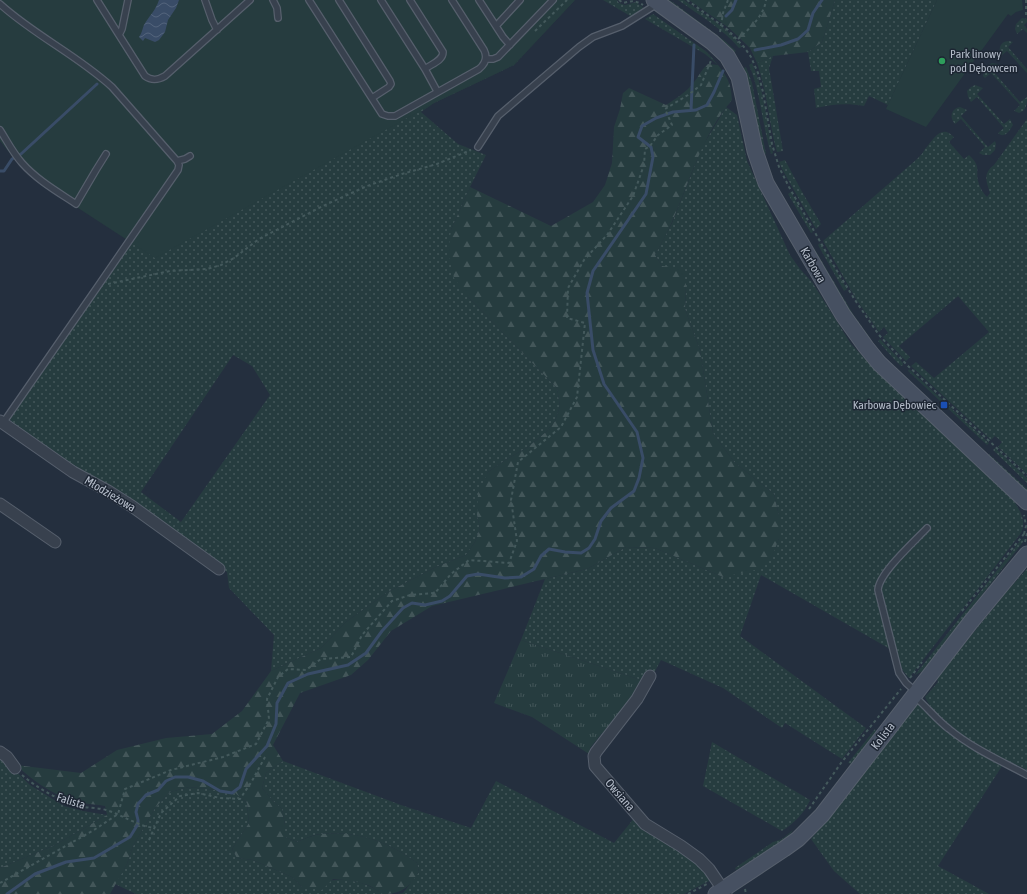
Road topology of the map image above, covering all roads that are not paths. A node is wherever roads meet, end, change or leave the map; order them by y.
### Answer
1 (97, 0) edge
2 (128, 0) edge
3 (205, 0) edge
4 (250, 0) edge
5 (273, 0) edge
6 (309, 0) edge
7 (339, 0) edge
8 (381, 0) edge
9 (410, 0) edge
10 (452, 0) edge
11 (520, 0) edge
12 (553, 0) edge
13 (482, 1) edge
14 (657, 2) edge
15 (0, 4) edge
16 (278, 18) dead end
17 (496, 26) junction
18 (217, 30) junction
19 (119, 35) junction
20 (510, 45) junction
21 (486, 59) junction
22 (425, 69) junction
23 (437, 91) junction
24 (372, 98) junction
25 (0, 130) edge
26 (478, 147) road end
27 (106, 154) dead end
28 (190, 156) dead end
29 (177, 161) junction
30 (1, 422) edge
31 (0, 504) edge
32 (1025, 505) edge
33 (927, 528) dead end
34 (55, 542) dead end
35 (1025, 549) edge
36 (219, 569) dead end
37 (650, 676) dead end
38 (912, 687) junction
39 (0, 752) edge
40 (15, 768) road end
41 (1027, 775) edge
42 (718, 888) edge

1 - 19 lane
2 - 19 lane
3 - 18 lane
4 - 18 lane
5 - 16 lane
6 - 24 lane
7 - 24 lane
8 - 22 lane
9 - 22 lane
10 - 21 lane
11 - 17 lane
12 - 20 lane
13 - 17 lane
14 - 26 lane
14 - 32 street, Karbowa
15 - 29 lane
17 - 20 lane
18 - 19 lane
20 - 21 lane
21 - 23 lane
22 - 23 lane
23 - 24 lane
25 - 27 lane
28 - 29 lane
29 - 30 lane
30 - 36 street, Młodzieżowa
31 - 34 street
33 - 38 lane
35 - 38 street, Kolista
37 - 42 street, Owsiana
38 - 41 lane
38 - 42 street, Kolista
39 - 40 street

